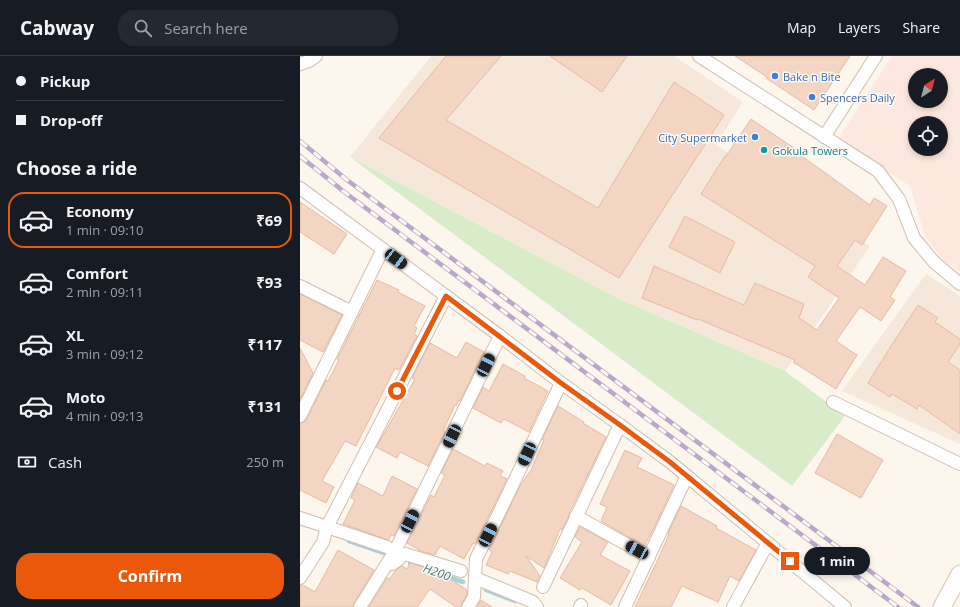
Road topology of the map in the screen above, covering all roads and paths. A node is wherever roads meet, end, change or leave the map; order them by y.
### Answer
1 (316, 56) edge
2 (699, 56) edge
3 (876, 56) edge
4 (300, 64) edge
5 (824, 137) junction
6 (300, 188) edge
7 (383, 249) junction
8 (960, 284) edge
9 (300, 286) edge
10 (446, 296) junction
11 (352, 312) junction
12 (500, 336) junction
13 (561, 383) junction
14 (833, 402) dead end
15 (300, 416) edge
16 (620, 425) junction
17 (960, 464) edge
18 (688, 476) junction
19 (576, 516) junction
20 (300, 518) edge
21 (327, 527) junction
22 (768, 543) junction
23 (387, 547) dead end
24 (649, 557) junction
25 (387, 564) junction
26 (960, 564) edge
27 (460, 571) dead end
28 (960, 574) edge
29 (300, 578) edge
30 (475, 578) junction
31 (543, 587) dead end
32 (360, 607) edge
33 (468, 607) edge
34 (537, 607) edge
35 (625, 607) edge
36 (733, 607) edge
37 (845, 607) edge
38 (934, 607) edge
39 (942, 607) edge

1 - 4 street
2 - 5 street
3 - 5 street
5 - 8 street
6 - 7 street
7 - 10 street
7 - 11 street
9 - 11 street
10 - 12 street
10 - 21 street
11 - 15 street
12 - 13 street
12 - 25 street
13 - 16 street
13 - 30 street
14 - 17 street
16 - 18 street
16 - 19 street
18 - 22 street
18 - 24 street
19 - 24 street
19 - 31 street
20 - 21 street
21 - 23 street
21 - 29 street
22 - 36 street
22 - 37 street
24 - 35 street
25 - 27 street
25 - 32 street
26 - 38 street
28 - 39 main road
30 - 33 street
30 - 34 street

